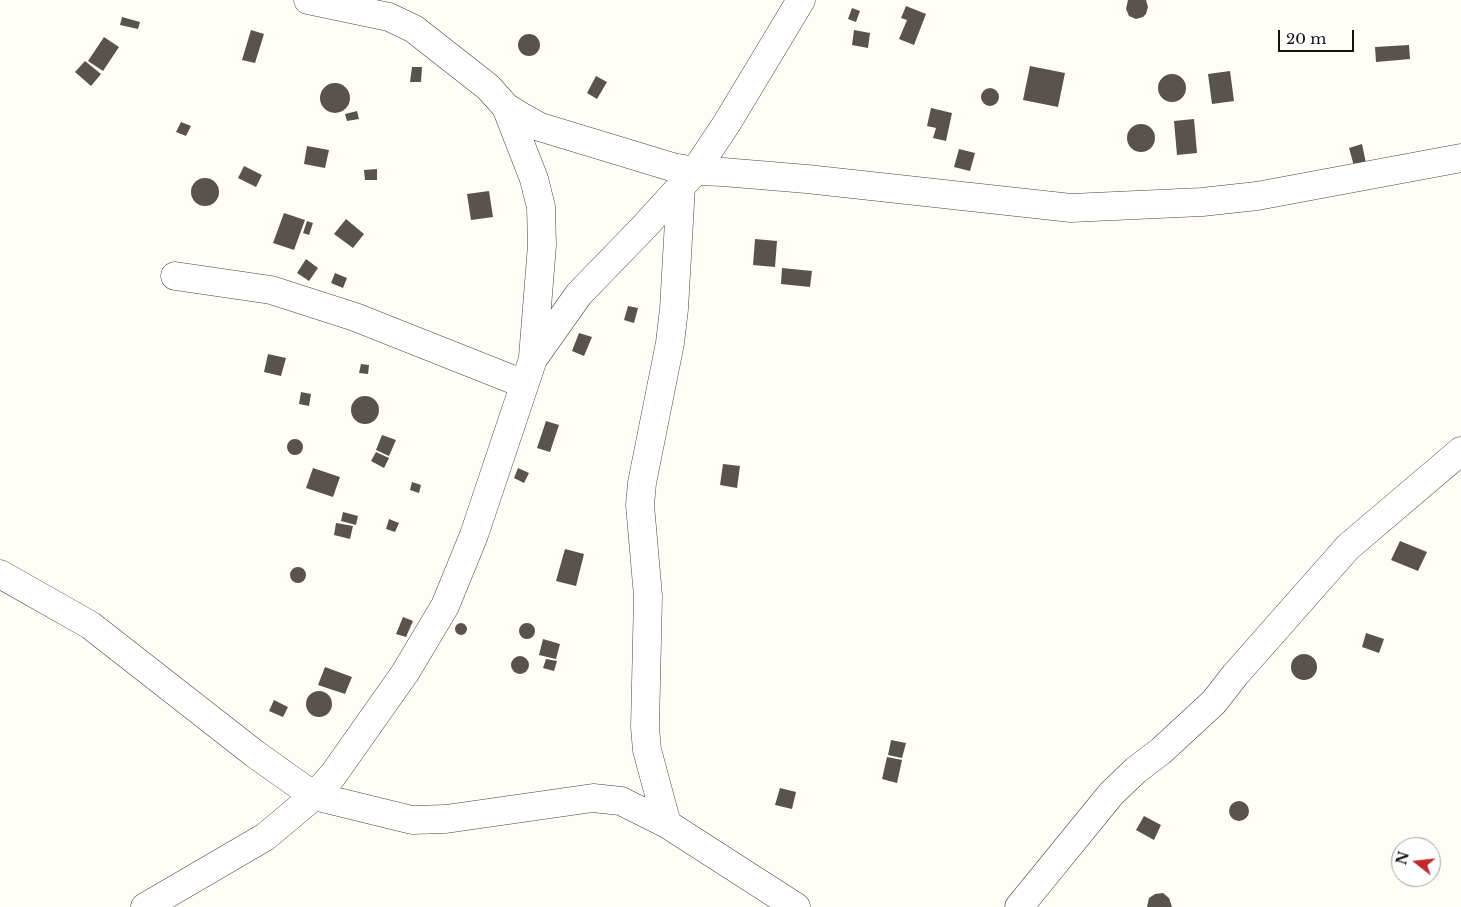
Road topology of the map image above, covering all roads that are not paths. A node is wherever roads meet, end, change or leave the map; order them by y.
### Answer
1 (308, 0) edge
2 (801, 0) edge
3 (506, 107) junction
4 (1461, 158) edge
5 (688, 178) junction
6 (176, 276) dead end
7 (528, 371) junction
8 (1461, 451) edge
9 (0, 574) edge
10 (314, 796) junction
11 (667, 824) junction
12 (145, 907) edge
13 (796, 907) edge
14 (1019, 907) edge

1 - 3 street
2 - 5 street
3 - 5 street
3 - 7 street
4 - 5 street
5 - 7 street
5 - 11 street
6 - 7 street
7 - 10 street
8 - 14 street
9 - 10 street
10 - 11 street
10 - 12 street
11 - 13 street

